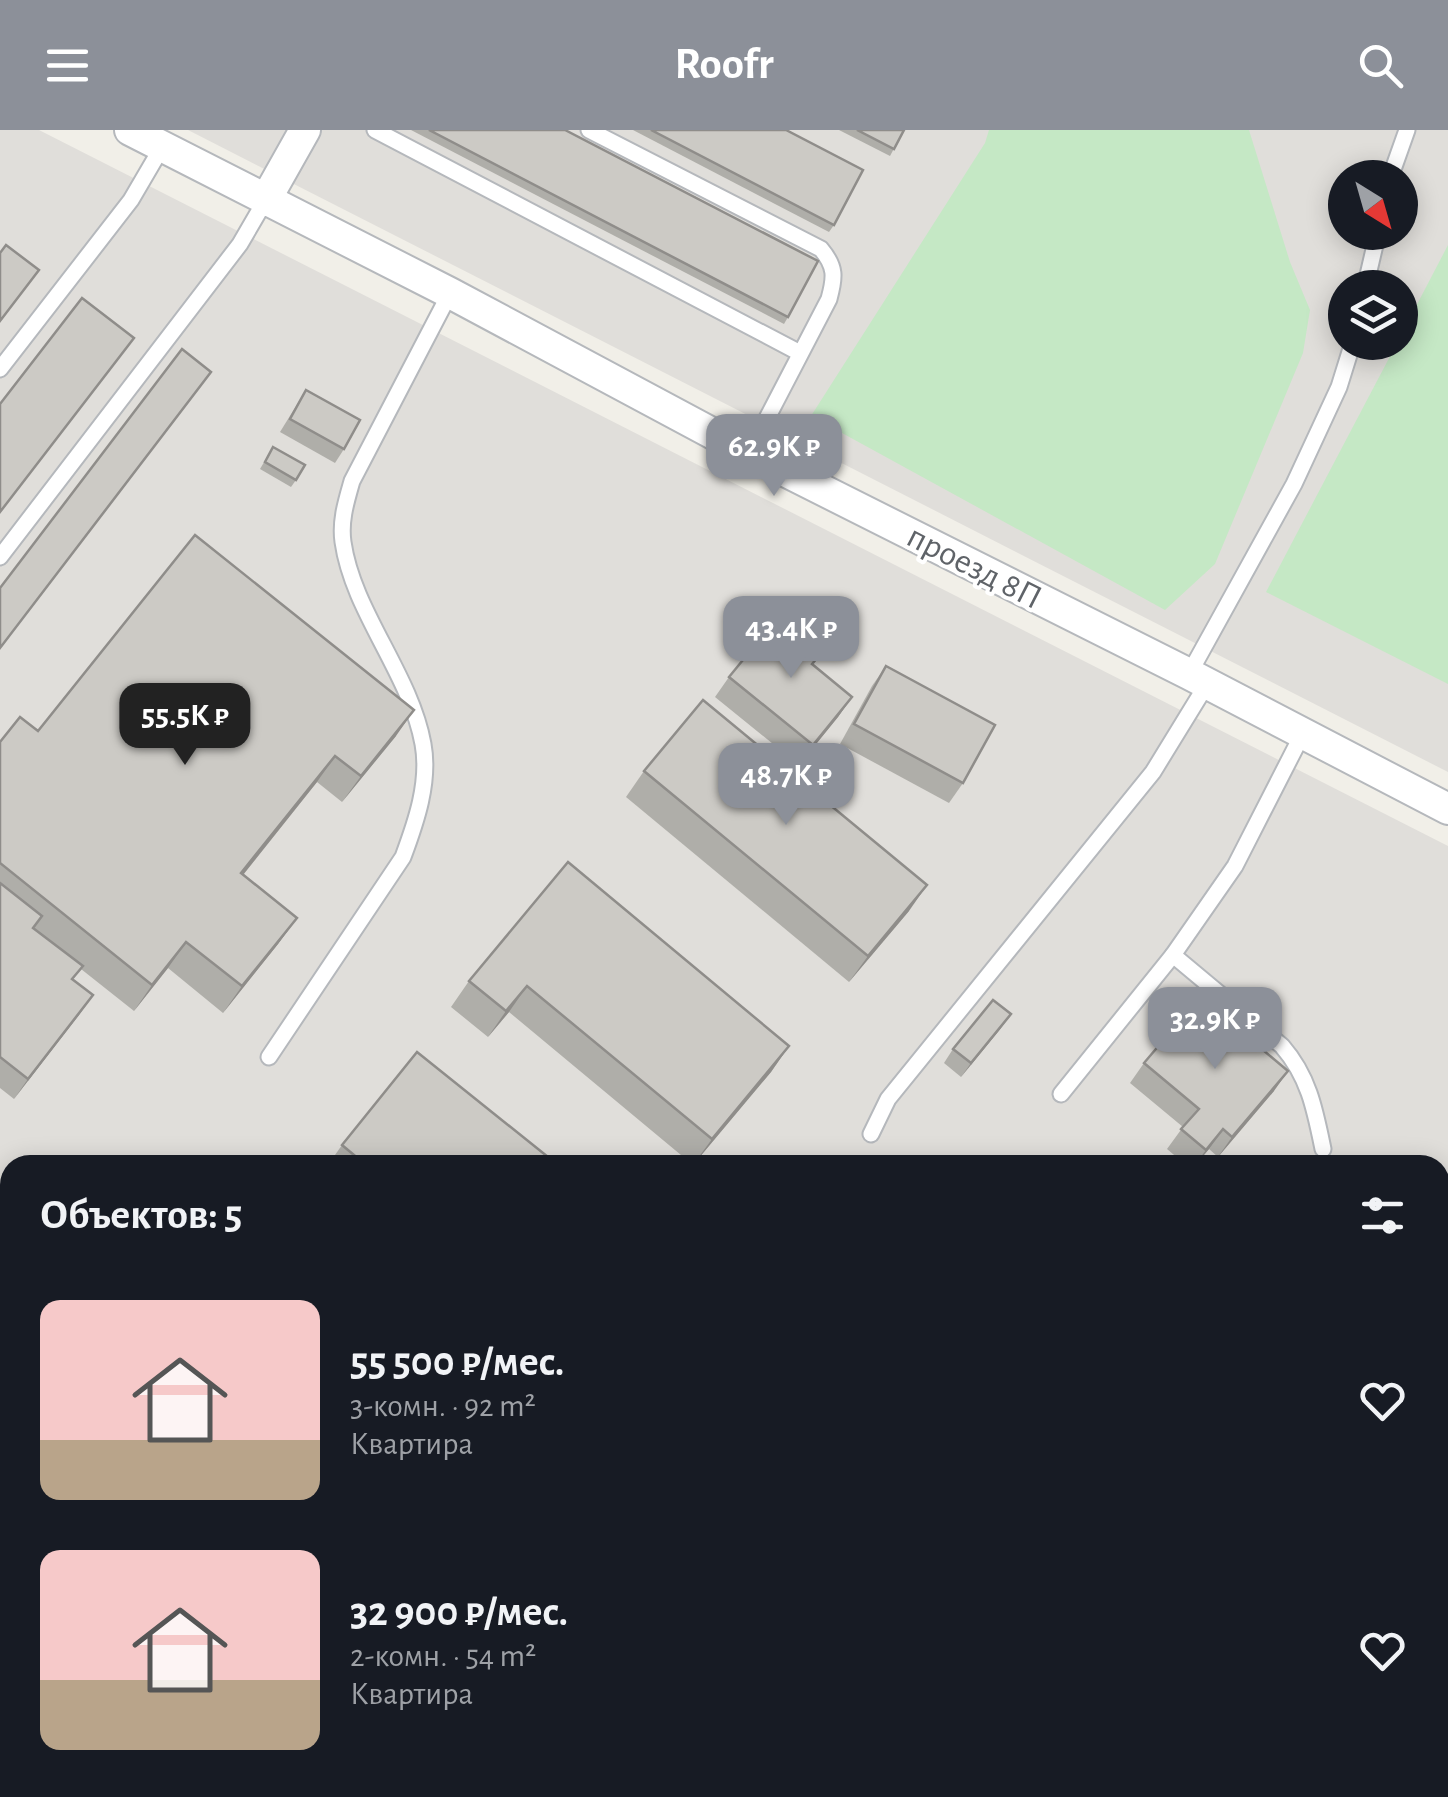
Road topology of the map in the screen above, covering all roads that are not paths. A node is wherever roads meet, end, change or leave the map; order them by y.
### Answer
1 (130, 130) edge
2 (305, 130) edge
3 (375, 130) edge
4 (590, 130) edge
5 (1407, 130) edge
6 (162, 146) junction
7 (1396, 160) edge
8 (266, 201) junction
9 (450, 294) junction
10 (800, 353) junction
11 (1348, 360) edge
12 (0, 369) edge
13 (749, 453) junction
14 (0, 557) edge
15 (1198, 679) junction
16 (1303, 733) junction
17 (1448, 808) edge
18 (1173, 955) junction
19 (270, 1057) dead end
20 (1061, 1094) dead end
21 (871, 1134) dead end
22 (1323, 1149) dead end

1 - 6 street, проезд 8П
2 - 8 street
3 - 10 lane
4 - 10 lane
5 - 7 lane
6 - 8 street, проезд 8П
6 - 12 lane
8 - 9 street, проезд 8П
8 - 14 lane
9 - 13 street, проезд 8П
9 - 19 lane
10 - 13 lane
11 - 15 lane
13 - 15 street, проезд 8П
15 - 16 street, проезд 8П
15 - 21 lane
16 - 17 street, проезд 8П
16 - 18 lane
18 - 20 lane
18 - 22 lane

